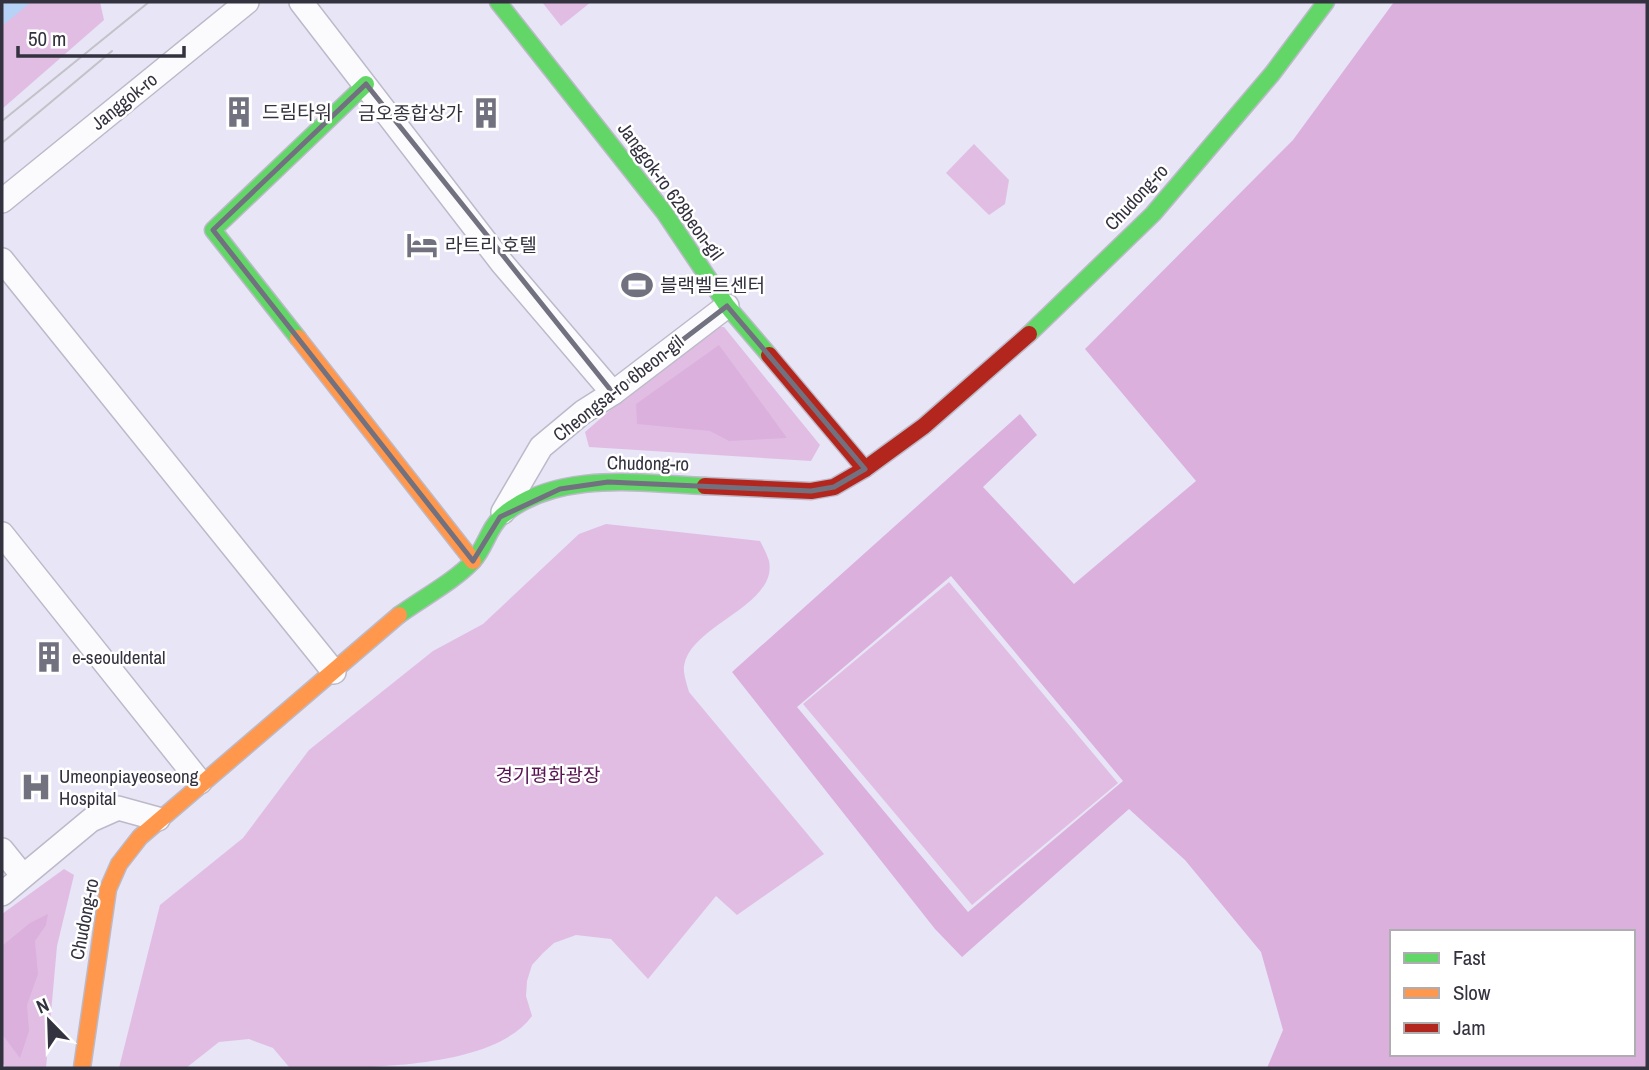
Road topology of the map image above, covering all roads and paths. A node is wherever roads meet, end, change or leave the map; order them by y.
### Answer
1 (247, 2) edge
2 (301, 2) edge
3 (498, 2) edge
4 (1326, 2) edge
5 (366, 84) junction
6 (2, 201) edge
7 (2, 260) edge
8 (727, 306) junction
9 (613, 393) junction
10 (866, 469) junction
11 (500, 517) junction
12 (2, 534) edge
13 (472, 561) junction
14 (334, 672) junction
15 (200, 782) junction
16 (158, 819) junction
17 (2, 850) edge
18 (23, 876) junction
19 (2, 894) edge
20 (82, 1068) edge

1 - 6 street, Janggok-ro
2 - 5 street
3 - 8 street, Janggok-ro 628beon-gil
4 - 10 street, Chudong-ro
5 - 9 street
5 - 13 street
7 - 14 street
8 - 9 street, Cheongsa-ro 6beon-gil
8 - 10 street, Janggok-ro 628beon-gil
9 - 11 street, Cheongsa-ro 6beon-gil
10 - 11 street, Chudong-ro
11 - 13 street, Chudong-ro
12 - 15 street
13 - 14 street, Chudong-ro
14 - 15 street, Chudong-ro
15 - 16 street, Chudong-ro
16 - 18 street
16 - 20 street, Chudong-ro
17 - 18 street
18 - 19 street

